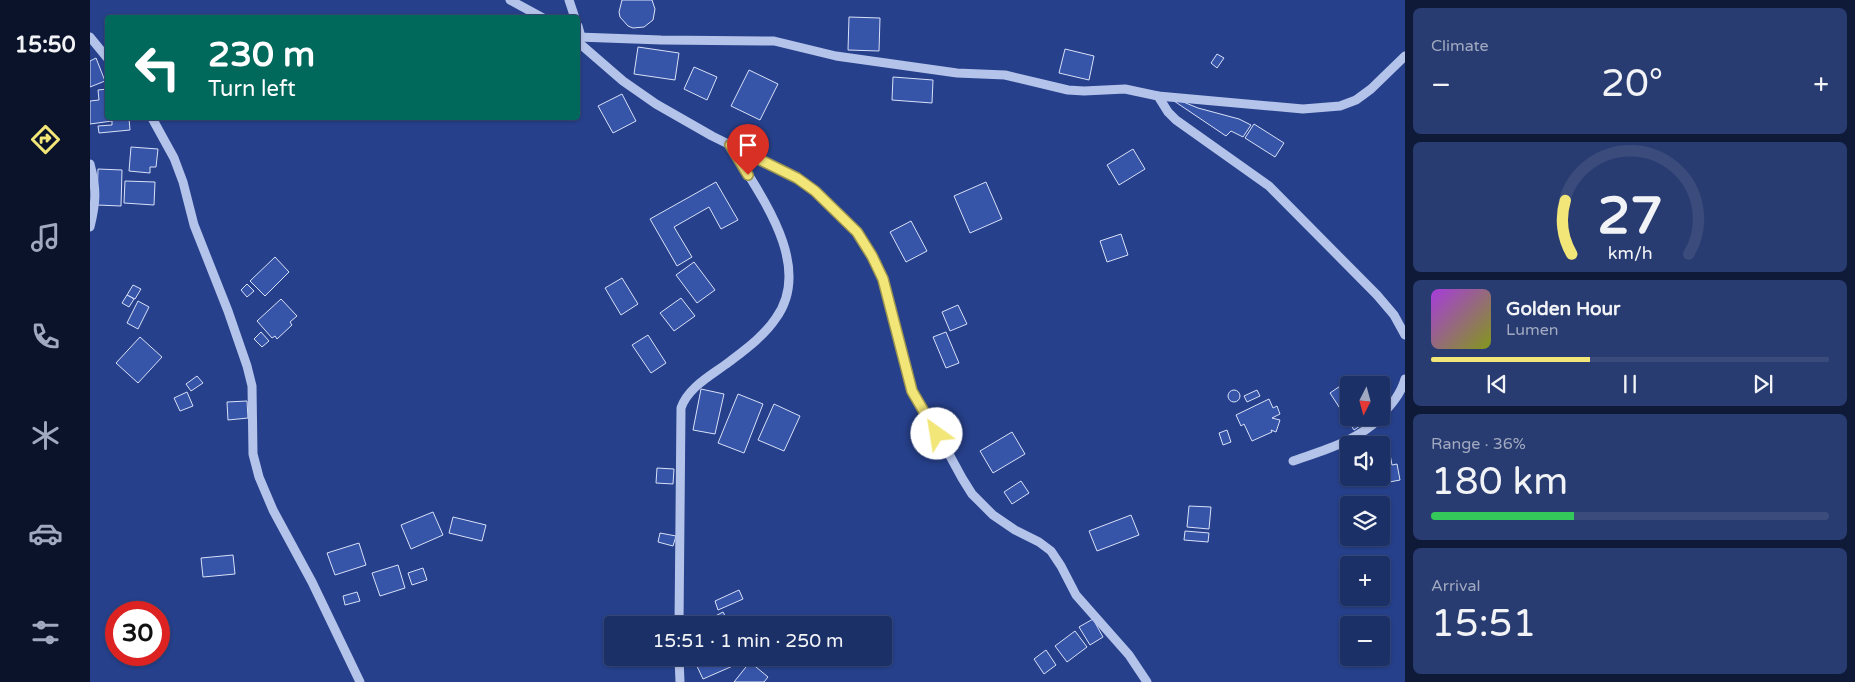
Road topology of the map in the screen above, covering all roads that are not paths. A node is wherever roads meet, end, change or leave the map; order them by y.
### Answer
1 (510, 0) edge
2 (570, 0) edge
3 (538, 15) edge
4 (574, 15) edge
5 (90, 38) edge
6 (580, 39) edge
7 (580, 40) edge
8 (105, 56) edge
9 (1405, 56) edge
10 (1158, 96) junction
11 (153, 120) edge
12 (730, 145) junction
13 (90, 164) edge
14 (90, 227) edge
15 (1405, 335) edge
16 (1405, 379) edge
17 (1390, 407) edge
18 (1370, 426) edge
19 (1293, 461) dead end
20 (679, 616) edge
21 (679, 666) edge
22 (360, 682) edge
23 (680, 682) edge
24 (1147, 682) edge

1 - 3 street
2 - 4 street
5 - 8 street
6 - 10 street
7 - 12 street
9 - 10 street
10 - 15 street
11 - 22 street
12 - 20 street
12 - 24 street
13 - 14 street
16 - 17 street
18 - 19 street
21 - 23 street

